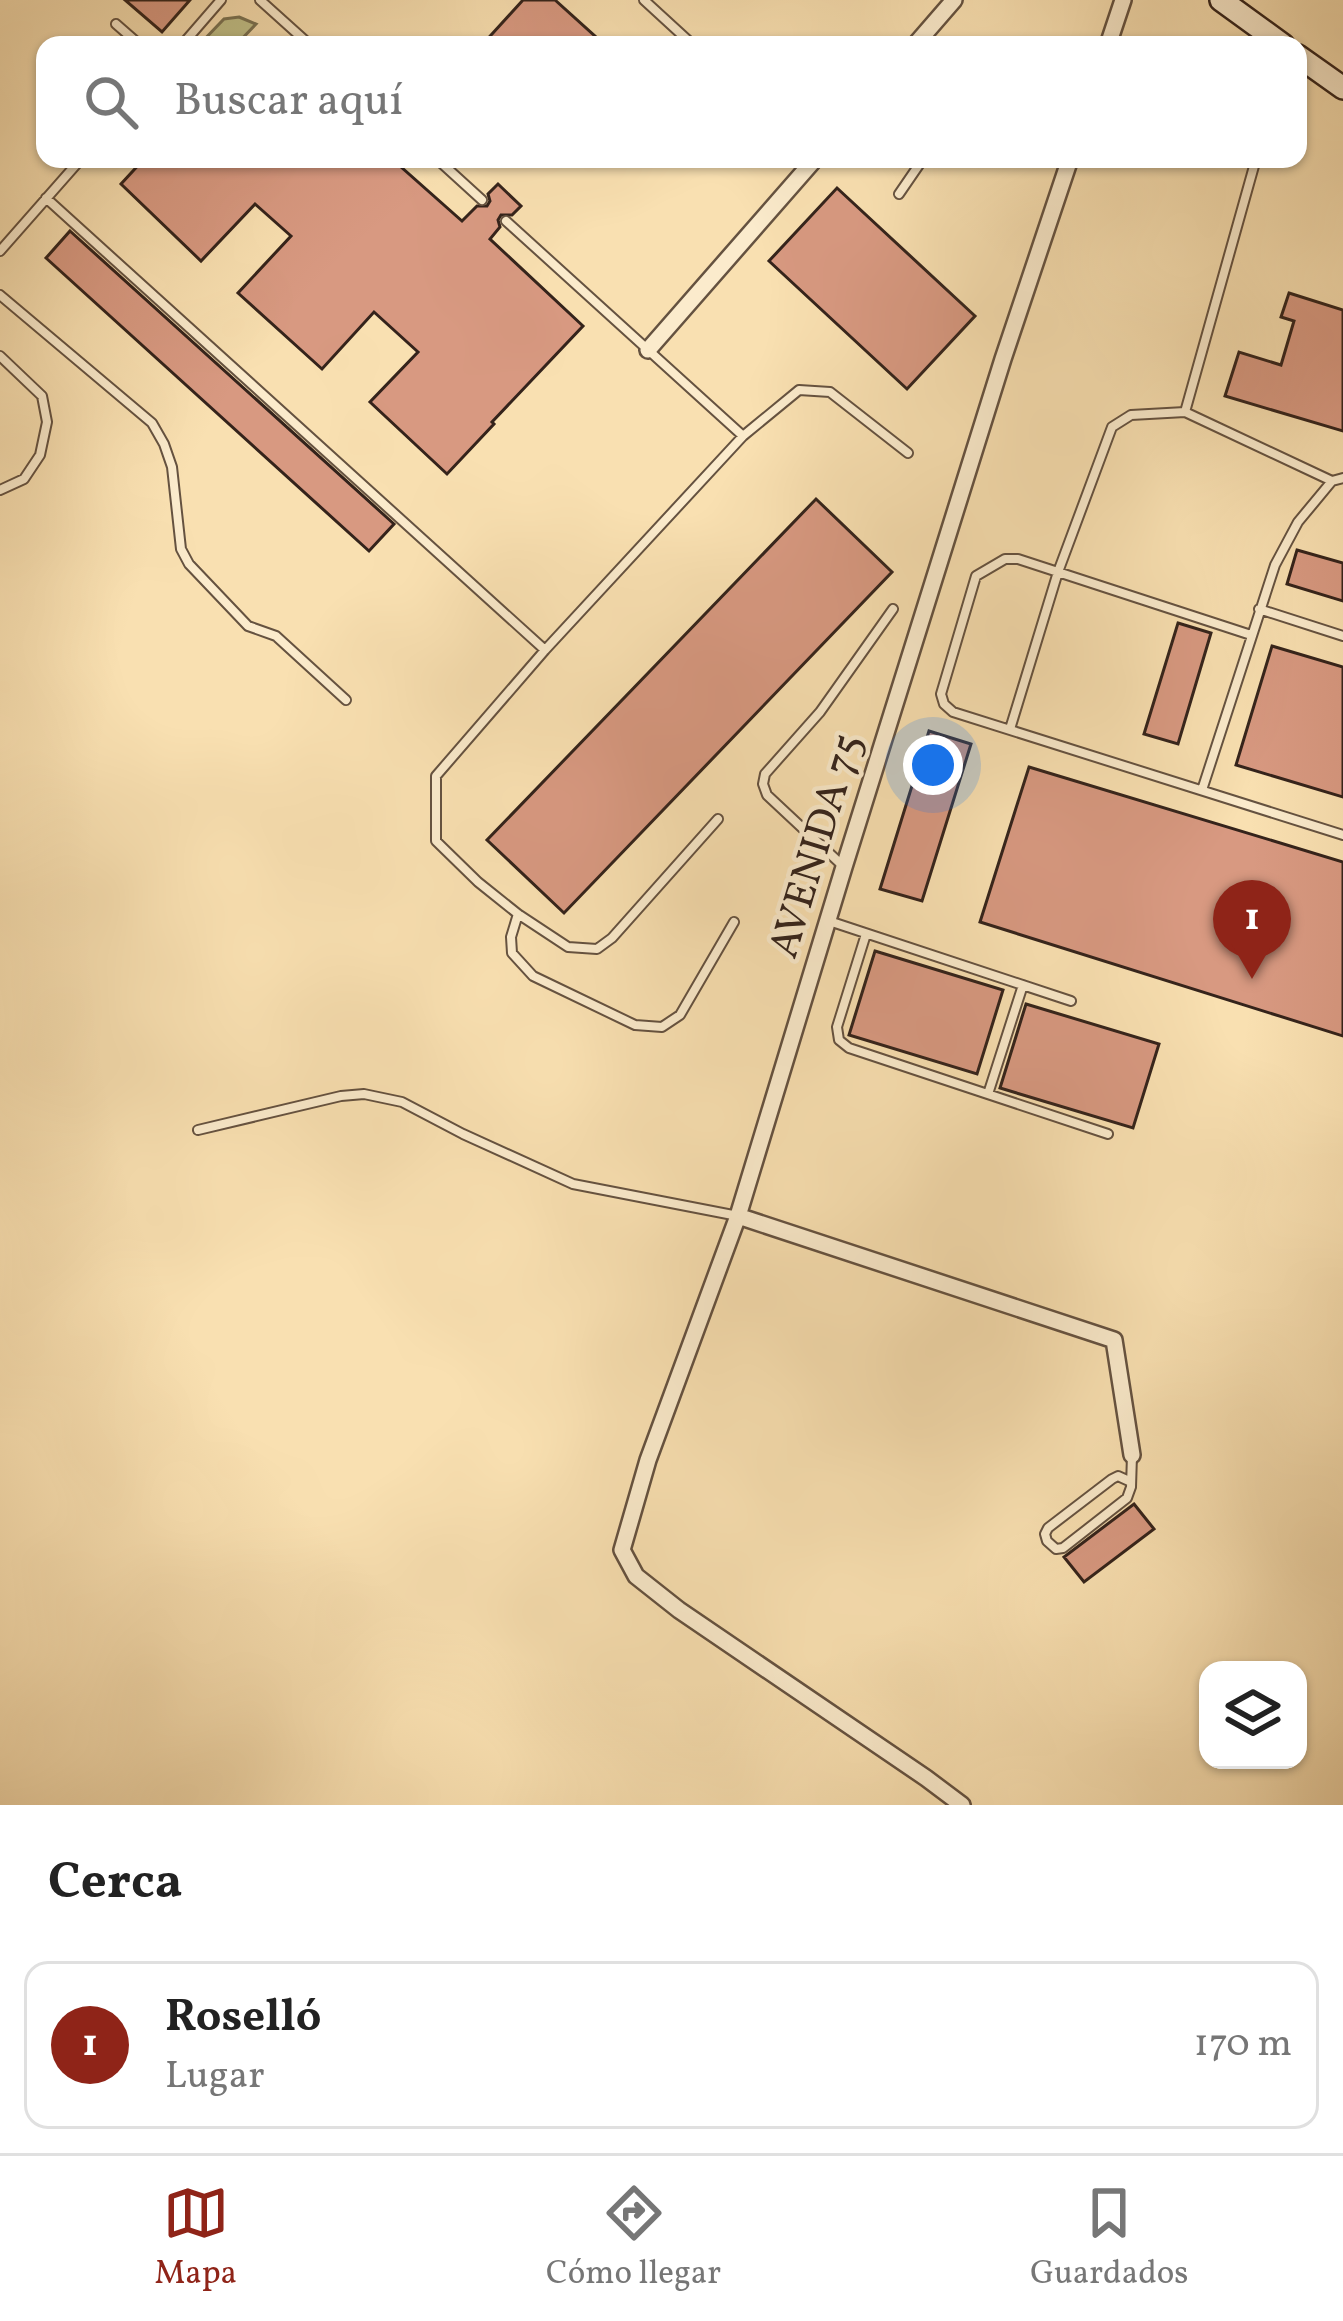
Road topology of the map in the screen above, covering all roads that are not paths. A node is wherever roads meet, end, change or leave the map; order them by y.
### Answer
1 (221, 0) edge
2 (260, 0) edge
3 (644, 0) edge
4 (954, 0) edge
5 (1123, 0) edge
6 (1221, 0) edge
7 (116, 24) dead end
8 (130, 36) edge
9 (190, 36) edge
10 (300, 36) edge
11 (683, 36) edge
12 (923, 36) edge
13 (1111, 36) edge
14 (1271, 36) edge
15 (1307, 62) edge
16 (1343, 88) edge
17 (73, 168) edge
18 (446, 168) edge
19 (807, 168) edge
20 (917, 168) edge
21 (1067, 168) edge
22 (1253, 168) edge
23 (899, 194) dead end
24 (46, 199) junction
25 (482, 200) dead end
26 (506, 221) dead end
27 (0, 251) edge
28 (0, 295) edge
29 (648, 350) junction
30 (0, 356) edge
31 (1185, 412) junction
32 (743, 436) junction
33 (908, 453) dead end
34 (1343, 478) edge
35 (1332, 481) junction
36 (0, 490) edge
37 (1058, 572) junction
38 (1259, 608) junction
39 (893, 609) dead end
40 (1251, 635) junction
41 (1343, 636) edge
42 (545, 650) junction
43 (346, 700) dead end
44 (1010, 730) junction
45 (1202, 790) junction
46 (718, 819) dead end
47 (1343, 835) edge
48 (844, 867) junction
49 (518, 914) junction
50 (827, 921) junction
51 (734, 922) dead end
52 (866, 934) junction
53 (1023, 986) junction
54 (1071, 1001) dead end
55 (988, 1094) junction
56 (198, 1130) dead end
57 (1108, 1134) dead end
58 (738, 1216) junction
59 (1132, 1455) joint
60 (1130, 1481) junction
61 (962, 1805) edge

1 - 9 lane
2 - 10 lane
3 - 11 lane
4 - 12 street
5 - 13 street
6 - 14 main road
7 - 8 lane
15 - 16 main road
17 - 24 lane
18 - 25 lane
19 - 29 street
20 - 23 lane
21 - 48 street, AVENIDA 75
22 - 31 lane
24 - 27 lane
24 - 42 lane
26 - 29 lane
28 - 43 lane
29 - 32 lane
30 - 36 lane
31 - 35 lane
31 - 37 lane
32 - 33 lane
32 - 42 lane
34 - 35 lane
35 - 38 lane
37 - 40 lane
37 - 44 lane
37 - 44 lane
38 - 40 lane
38 - 41 lane
39 - 48 lane
40 - 45 lane
42 - 49 lane
44 - 45 lane
45 - 47 lane
46 - 49 lane
48 - 50 street, AVENIDA 75
49 - 51 lane
50 - 52 lane
50 - 58 street, AVENIDA 75
52 - 53 lane
52 - 55 lane
53 - 54 lane
53 - 55 lane
55 - 57 lane
56 - 58 lane
58 - 59 street
58 - 61 street, AVENIDA 75
59 - 60 lane
60 - 60 lane

